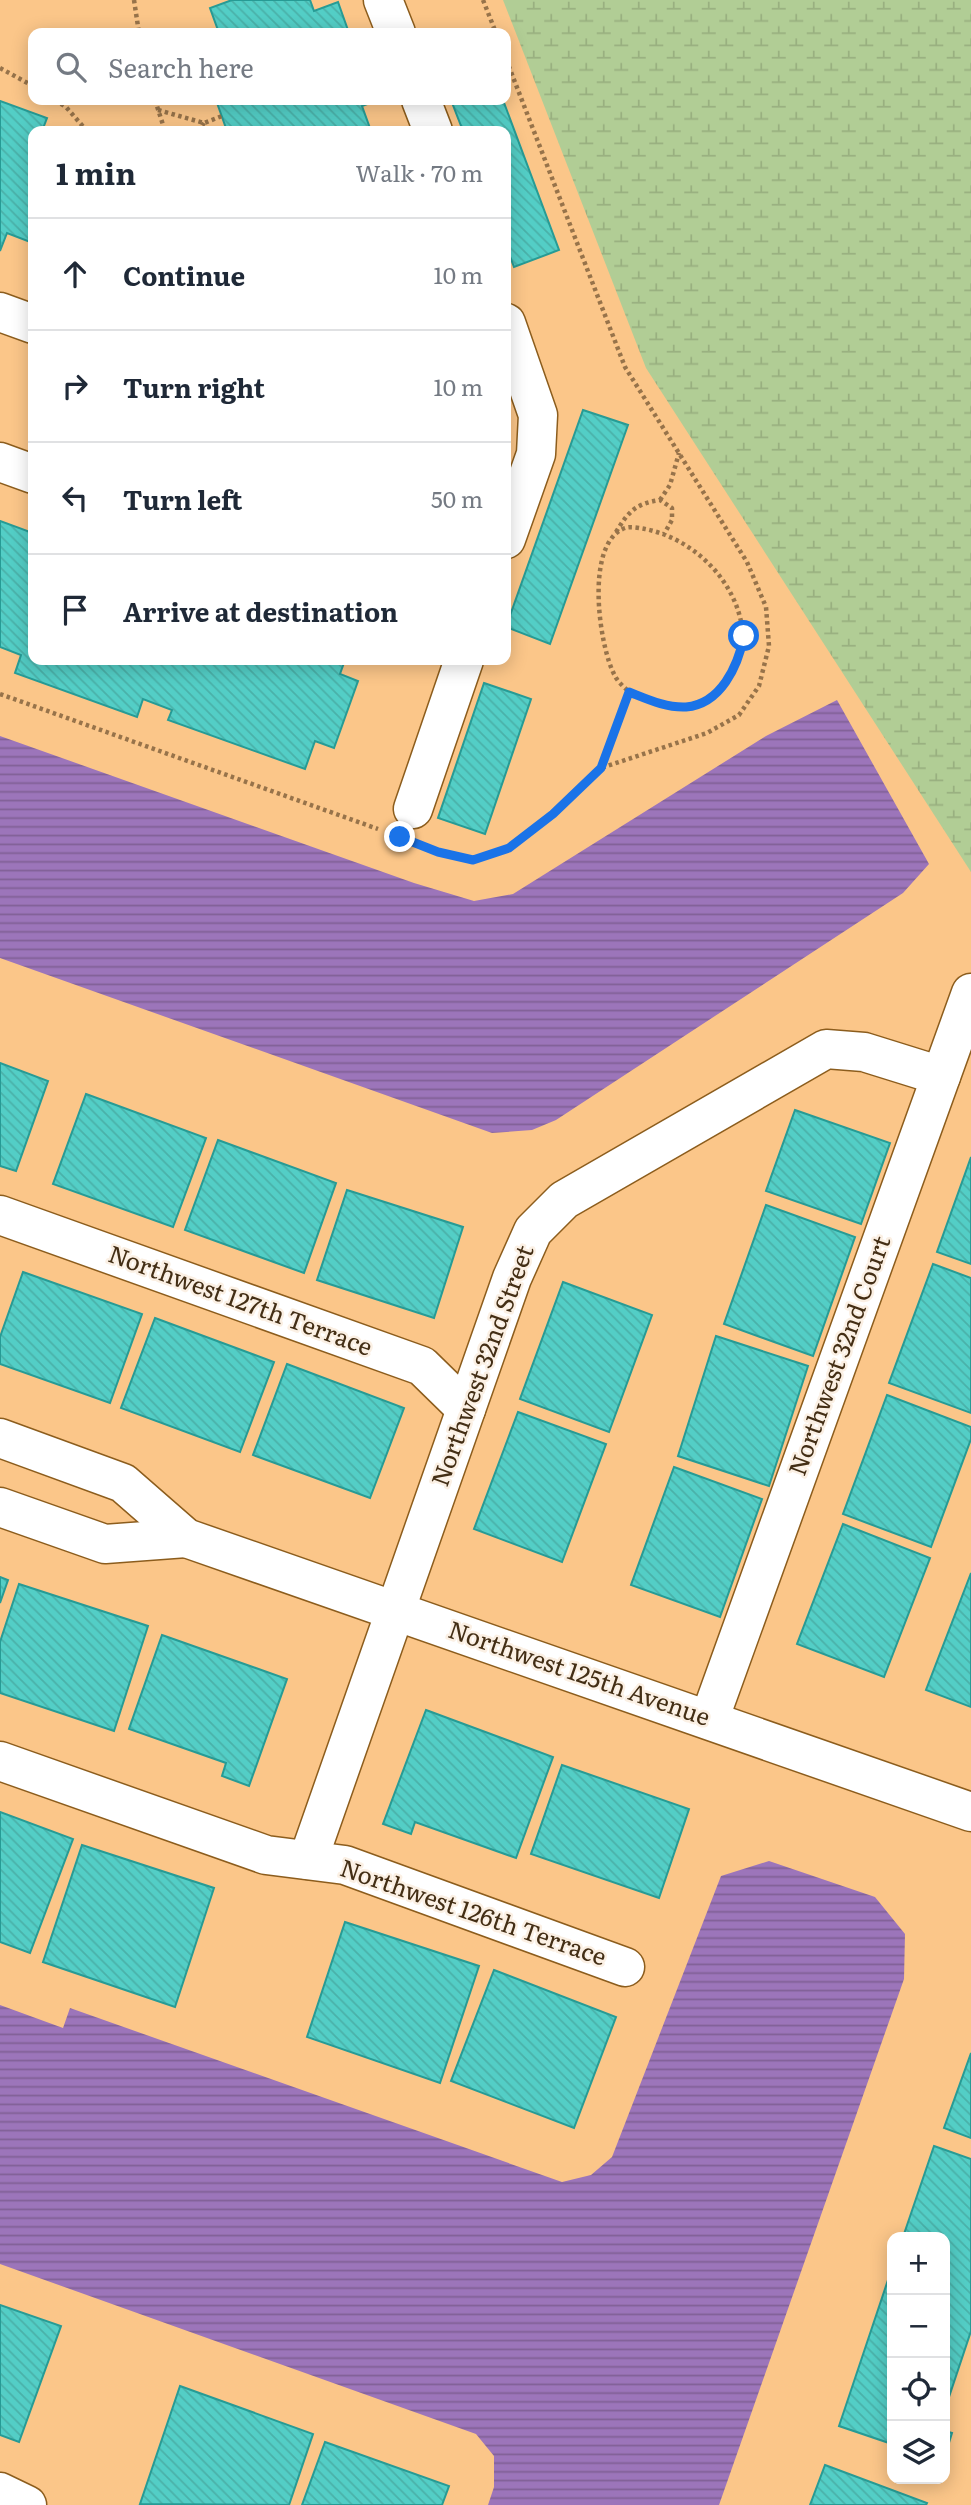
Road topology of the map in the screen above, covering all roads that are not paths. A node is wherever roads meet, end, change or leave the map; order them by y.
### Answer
1 (383, 0) edge
2 (394, 28) edge
3 (423, 105) edge
4 (431, 126) edge
5 (0, 312) edge
6 (28, 322) edge
7 (511, 337) edge
8 (0, 462) edge
9 (28, 472) edge
10 (513, 494) edge
11 (462, 665) edge
12 (400, 821) road end
13 (971, 993) edge
14 (941, 1076) junction
15 (0, 1215) edge
16 (466, 1409) junction
17 (0, 1438) edge
18 (0, 1507) edge
19 (186, 1538) junction
20 (395, 1609) junction
21 (709, 1720) junction
22 (0, 1761) edge
23 (971, 1812) edge
24 (308, 1860) junction
25 (625, 1966) dead end
26 (0, 2492) edge
27 (27, 2505) edge

1 - 2 street
3 - 4 street
5 - 6 street
7 - 10 street
8 - 9 street
11 - 12 street
13 - 14 street, Northwest 32nd Court
14 - 16 street, Northwest 32nd Street
14 - 21 street, Northwest 32nd Court
15 - 16 street, Northwest 127th Terrace
16 - 20 street, Northwest 32nd Street
17 - 19 street, Northwest 125th Avenue
18 - 19 street, Northwest 125th Avenue
19 - 20 street, Northwest 125th Avenue
20 - 21 street, Northwest 125th Avenue
20 - 24 street, Northwest 32nd Street
21 - 23 street, Northwest 125th Avenue
22 - 24 street, Northwest 126th Terrace
24 - 25 street, Northwest 126th Terrace
26 - 27 street

